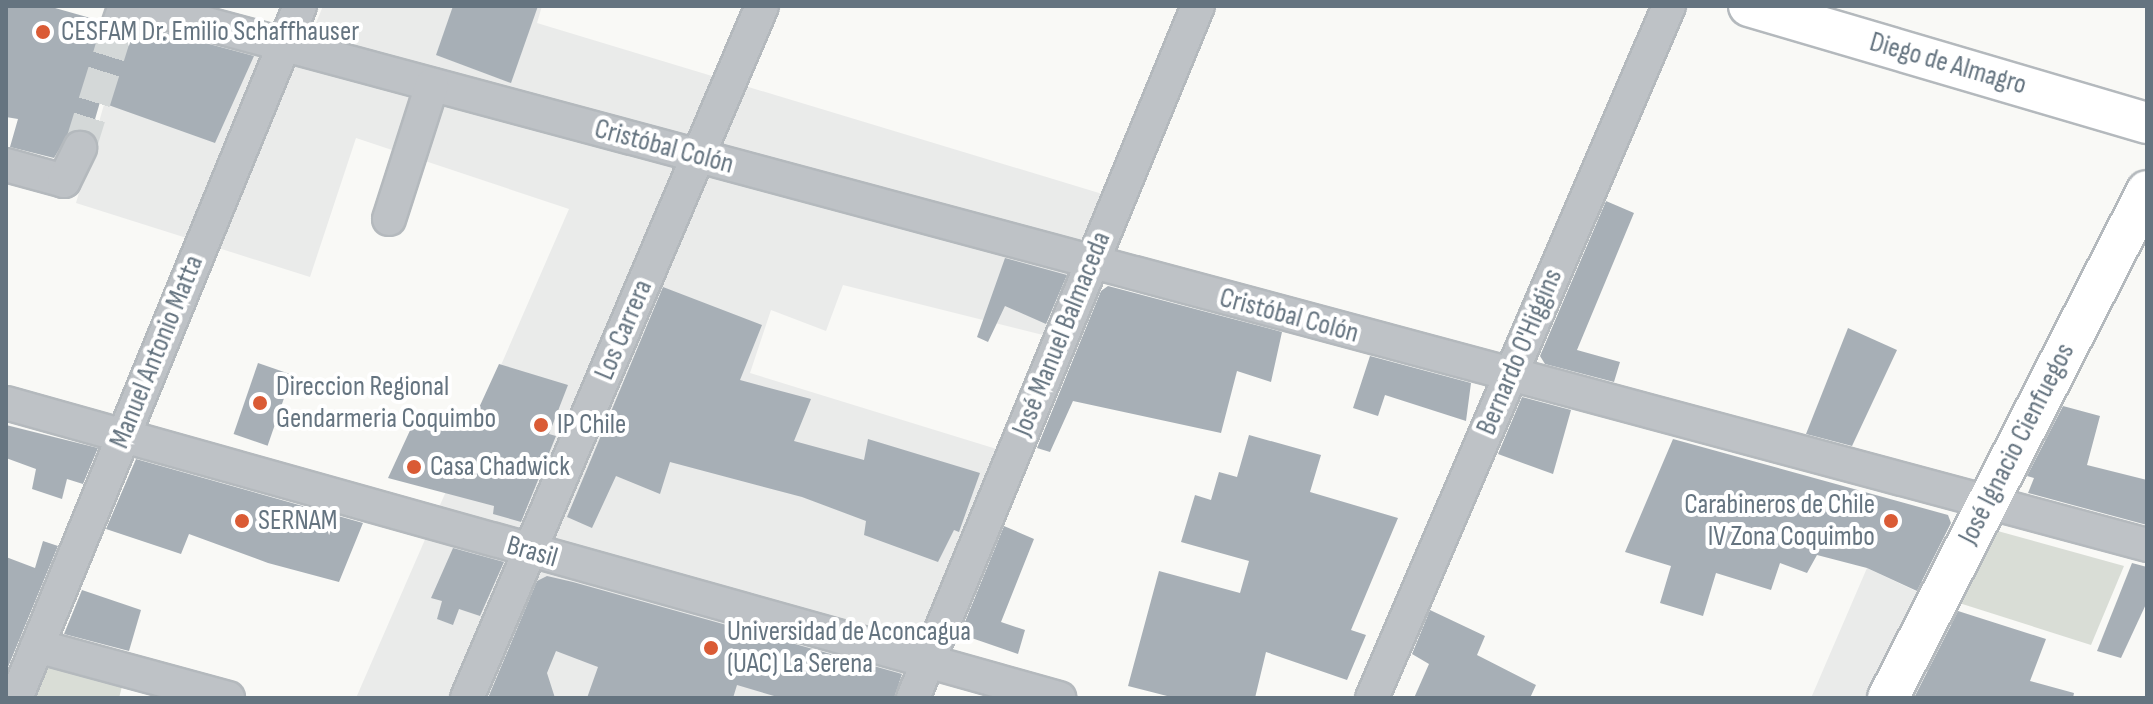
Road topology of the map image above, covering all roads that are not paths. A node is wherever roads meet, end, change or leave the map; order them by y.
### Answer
1 (300, 6) edge
2 (762, 6) edge
3 (1198, 6) edge
4 (1669, 6) edge
5 (1749, 6) edge
6 (128, 12) edge
7 (1842, 19) edge
8 (284, 45) junction
9 (432, 85) junction
10 (2143, 119) edge
11 (80, 148) tunnel mouth
12 (699, 156) junction
13 (6, 165) edge
14 (2147, 191) edge
15 (389, 219) dead end
16 (1091, 262) junction
17 (1510, 375) junction
18 (6, 403) edge
19 (122, 436) junction
20 (1987, 501) junction
21 (2147, 545) edge
22 (530, 551) junction
23 (37, 646) junction
24 (968, 685) edge
25 (924, 686) edge
26 (1042, 696) edge
27 (16, 698) edge
28 (228, 698) edge
29 (467, 698) edge
30 (1372, 698) edge
31 (1888, 698) edge

1 - 8 street, Manuel Antonio Matta
2 - 12 street, Los Carrera
3 - 16 street, José Manuel Balmaceda
4 - 17 street, Bernardo O'Higgins
5 - 7 main road, Diego de Almagro
6 - 8 street, Cristóbal Colón
7 - 10 main road, Diego de Almagro
8 - 9 street, Cristóbal Colón
8 - 19 street, Manuel Antonio Matta
9 - 12 street, Cristóbal Colón
9 - 15 street
11 - 13 street
12 - 16 street, Cristóbal Colón
12 - 22 street, Los Carrera
14 - 20 main road, José Ignacio Cienfuegos
16 - 17 street, Cristóbal Colón
16 - 25 street, José Manuel Balmaceda
17 - 20 street, Cristóbal Colón
17 - 30 street, Bernardo O'Higgins
18 - 19 street, Brasil
19 - 22 street, Brasil
19 - 23 street, Manuel Antonio Matta
20 - 21 street, Cristóbal Colón
20 - 31 main road, José Ignacio Cienfuegos
22 - 25 street, Brasil
22 - 29 street, Los Carrera
23 - 27 street, Manuel Antonio Matta
23 - 28 street
24 - 25 street, Brasil
24 - 26 street, Brasil

